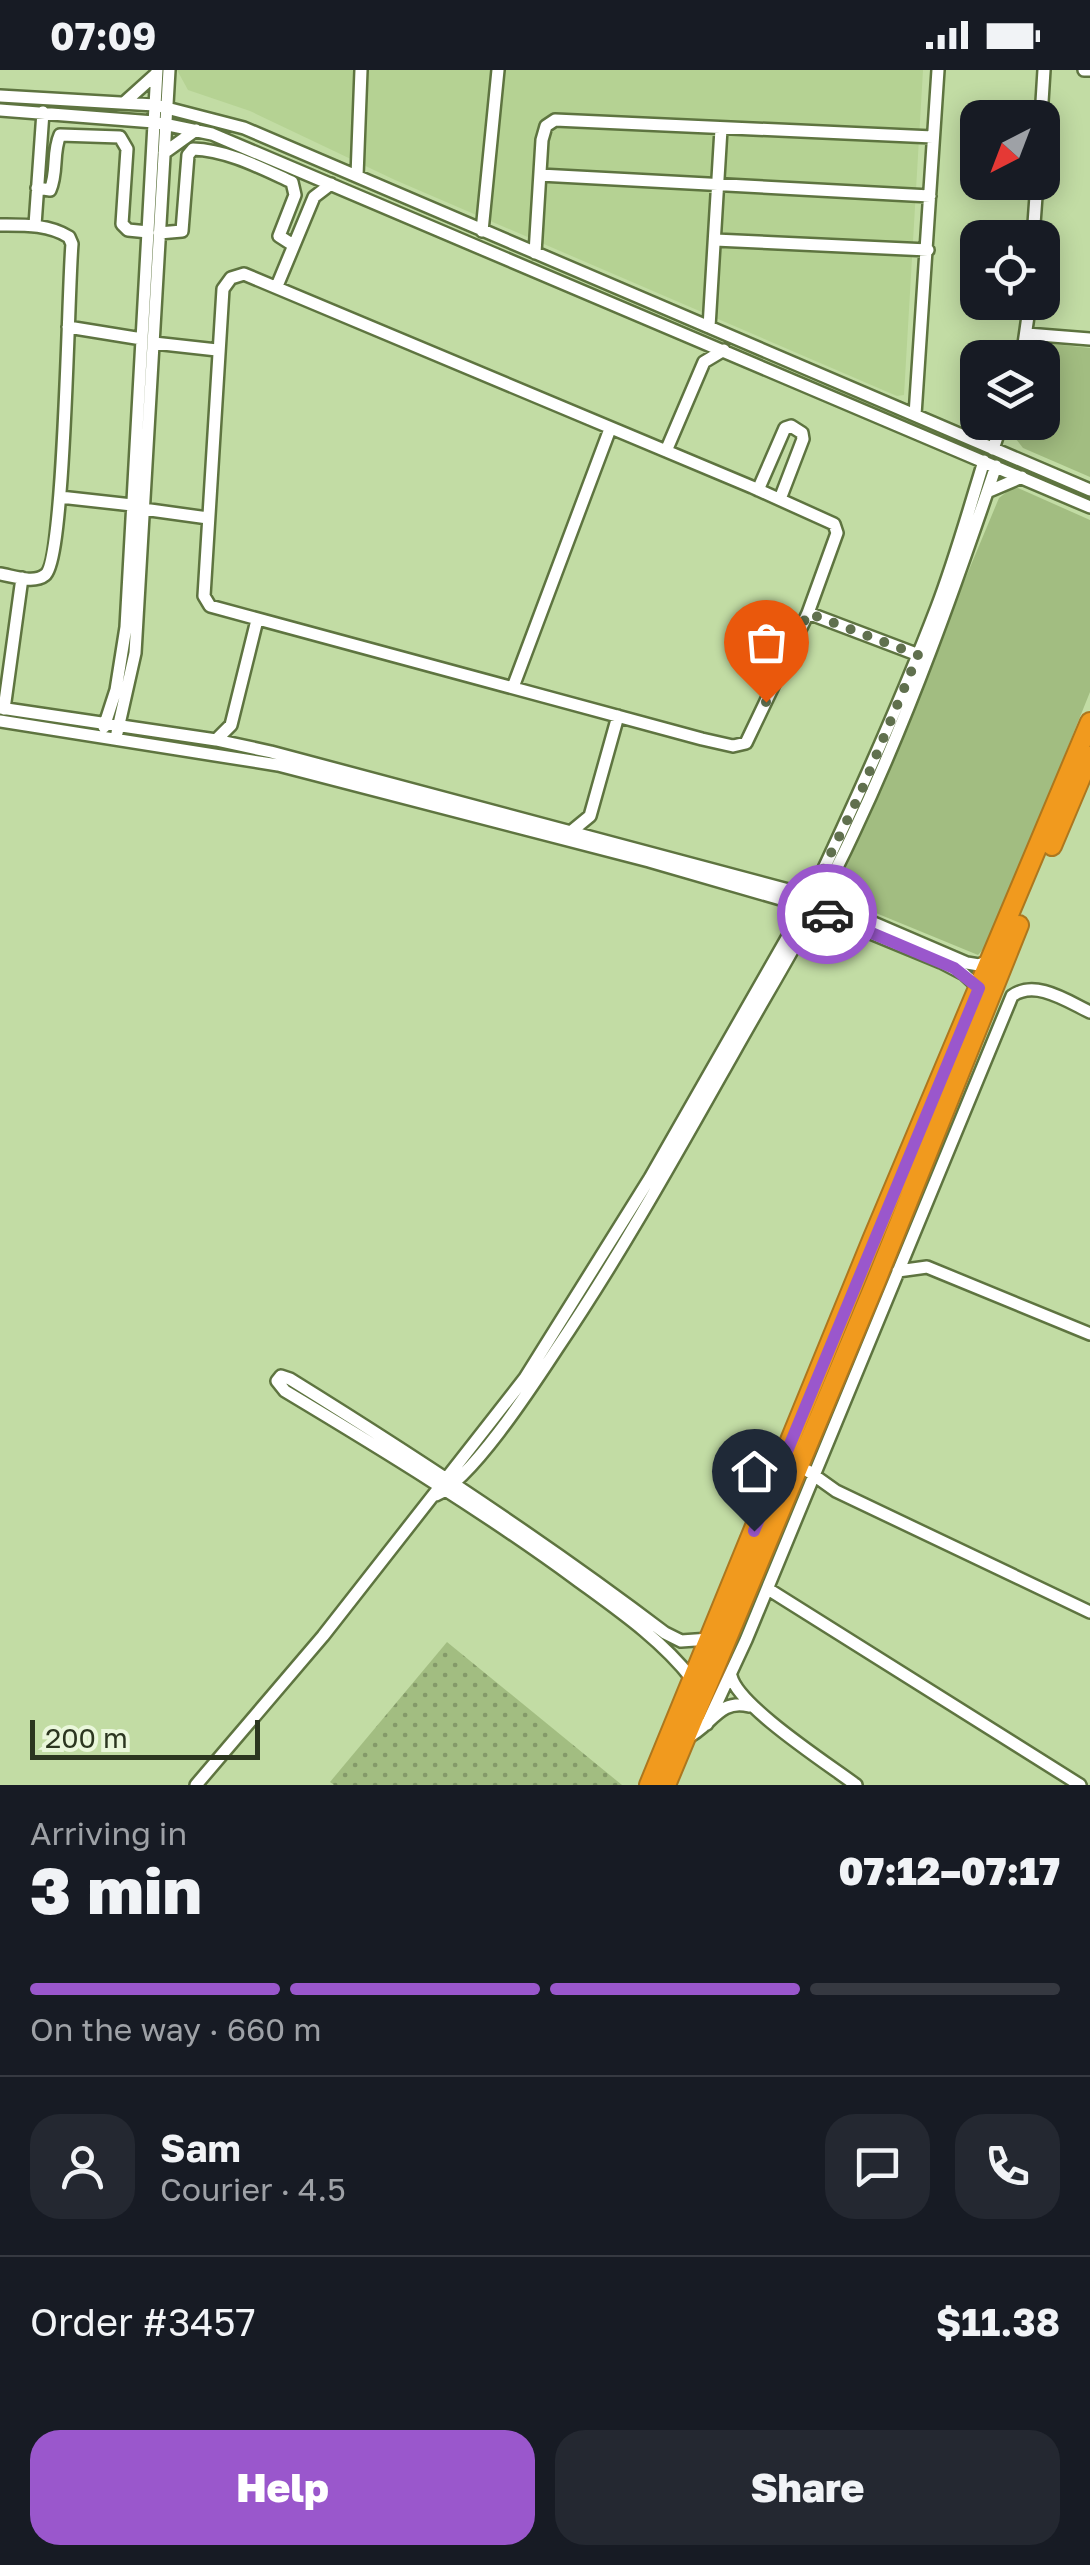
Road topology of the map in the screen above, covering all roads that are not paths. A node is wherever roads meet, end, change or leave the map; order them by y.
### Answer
1 (361, 70) edge
2 (498, 70) edge
3 (938, 70) edge
4 (1044, 70) edge
5 (161, 71) edge
6 (0, 96) edge
7 (1042, 100) edge
8 (124, 102) junction
9 (161, 106) junction
10 (0, 110) edge
11 (43, 112) junction
12 (132, 120) junction
13 (160, 123) junction
14 (722, 129) junction
15 (196, 130) junction
16 (933, 136) junction
17 (153, 143) junction
18 (164, 153) junction
19 (306, 173) junction
20 (540, 175) junction
21 (357, 176) junction
22 (331, 184) junction
23 (717, 185) junction
24 (36, 188) junction
25 (930, 196) junction
26 (314, 197) junction
27 (0, 225) edge
28 (34, 226) junction
29 (482, 231) junction
30 (153, 232) junction
31 (715, 240) junction
32 (293, 245) junction
33 (928, 250) junction
34 (535, 253) junction
35 (600, 282) junction
36 (277, 286) junction
37 (599, 297) junction
38 (1028, 320) edge
39 (709, 327) junction
40 (68, 328) junction
41 (1026, 334) junction
42 (695, 338) junction
43 (1090, 339) edge
44 (1025, 340) edge
45 (148, 341) junction
46 (217, 350) junction
47 (724, 350) junction
48 (704, 362) junction
49 (915, 414) junction
50 (610, 430) junction
51 (997, 440) edge
52 (994, 449) junction
53 (666, 451) junction
54 (962, 451) junction
55 (990, 463) junction
56 (1022, 477) junction
57 (978, 481) junction
58 (758, 490) junction
59 (1090, 490) edge
60 (987, 492) junction
61 (60, 497) junction
62 (780, 499) junction
63 (138, 507) junction
64 (1090, 507) edge
65 (208, 518) junction
66 (0, 574) edge
67 (22, 578) junction
68 (808, 613) junction
69 (256, 620) junction
70 (923, 657) junction
71 (514, 687) junction
72 (125, 703) junction
73 (111, 705) junction
74 (1, 713) edge
75 (618, 716) junction
76 (86, 722) junction
77 (1090, 722) edge
78 (231, 725) junction
79 (103, 729) junction
80 (117, 731) junction
81 (149, 731) junction
82 (216, 740) junction
83 (239, 744) junction
84 (1090, 756) edge
85 (590, 816) junction
86 (574, 830) junction
87 (598, 837) junction
88 (826, 877) junction
89 (792, 890) junction
90 (812, 903) junction
91 (847, 910) junction
92 (1014, 922) junction
93 (990, 960) junction
94 (979, 988) junction
95 (1090, 1012) edge
96 (908, 1246) junction
97 (927, 1268) junction
98 (898, 1271) junction
99 (1090, 1334) edge
100 (849, 1366) junction
101 (806, 1471) junction
102 (445, 1486) junction
103 (836, 1491) junction
104 (803, 1499) junction
105 (768, 1589) junction
106 (1090, 1612) edge
107 (710, 1639) junction
108 (731, 1676) junction
109 (692, 1679) junction
110 (753, 1707) junction
111 (707, 1724) junction
112 (678, 1735) junction
113 (196, 1785) edge
114 (650, 1785) edge
115 (666, 1785) edge
116 (856, 1785) edge
117 (1080, 1785) edge

1 - 21 street
2 - 29 street
3 - 16 street
4 - 7 street
5 - 8 street
5 - 9 street
6 - 8 street
8 - 9 street
9 - 13 street
9 - 21 street
10 - 11 street
11 - 12 street
11 - 24 street
12 - 13 street
12 - 17 street
13 - 15 street
13 - 17 street
13 - 18 street
14 - 16 street
14 - 20 street
14 - 23 street
15 - 18 street
15 - 19 street
16 - 25 street
17 - 30 street
18 - 30 street
19 - 22 street
19 - 26 street
20 - 23 street
20 - 34 street
21 - 29 street
22 - 26 street
22 - 37 street
23 - 25 street
23 - 31 street
24 - 28 street
24 - 30 street
25 - 33 street
26 - 32 street
27 - 28 street
28 - 40 street
29 - 34 street
30 - 32 street
30 - 45 street
31 - 33 street
31 - 39 street
32 - 36 street
33 - 49 street
34 - 35 street
35 - 37 street
35 - 39 street
36 - 46 street
36 - 50 street
37 - 42 street
38 - 41 street
39 - 49 street
40 - 45 street
40 - 61 street
41 - 43 street
41 - 44 street
42 - 47 street
42 - 48 street
45 - 46 street
45 - 63 street
46 - 65 street
47 - 48 street
47 - 54 street
48 - 53 street
49 - 52 street
50 - 53 street
50 - 71 street
51 - 52 street
52 - 59 street
53 - 58 street
54 - 55 street
54 - 57 street
55 - 56 street
55 - 57 street
55 - 60 street
56 - 60 street
56 - 64 street
57 - 70 street
58 - 62 street
58 - 62 street
60 - 70 street
61 - 63 street
61 - 67 street
62 - 68 street
63 - 65 street
63 - 72 street
63 - 73 street
65 - 69 street
66 - 67 street
67 - 74 street
68 - 70 street
68 - 75 street
69 - 71 street
69 - 78 street
70 - 88 street
71 - 75 street
72 - 80 street
72 - 81 street
73 - 76 street
73 - 79 street
74 - 76 street
74 - 79 street
75 - 85 street
76 - 79 street
77 - 92 highway
78 - 82 street
78 - 83 street
79 - 80 street
80 - 81 street
80 - 90 street
81 - 82 street
82 - 83 street
83 - 86 street
84 - 92 highway
85 - 86 street
85 - 87 street
86 - 87 street
87 - 89 street
88 - 89 street
88 - 90 street
88 - 91 street
89 - 90 street
90 - 91 street
90 - 94 street
90 - 102 street
91 - 93 street
92 - 93 highway
92 - 100 highway
93 - 94 highway
94 - 107 highway
95 - 96 street
96 - 97 street
96 - 98 street
97 - 98 street
97 - 99 street
98 - 100 street
100 - 101 highway
101 - 103 street
101 - 104 street
101 - 112 highway
102 - 102 street
102 - 107 street
102 - 109 street
102 - 113 street
103 - 104 street
103 - 106 street
104 - 105 street
105 - 108 street
105 - 117 street
107 - 109 highway
108 - 110 street
108 - 111 street
109 - 112 highway
110 - 111 street
110 - 116 street
111 - 112 street
112 - 114 highway
112 - 115 highway

